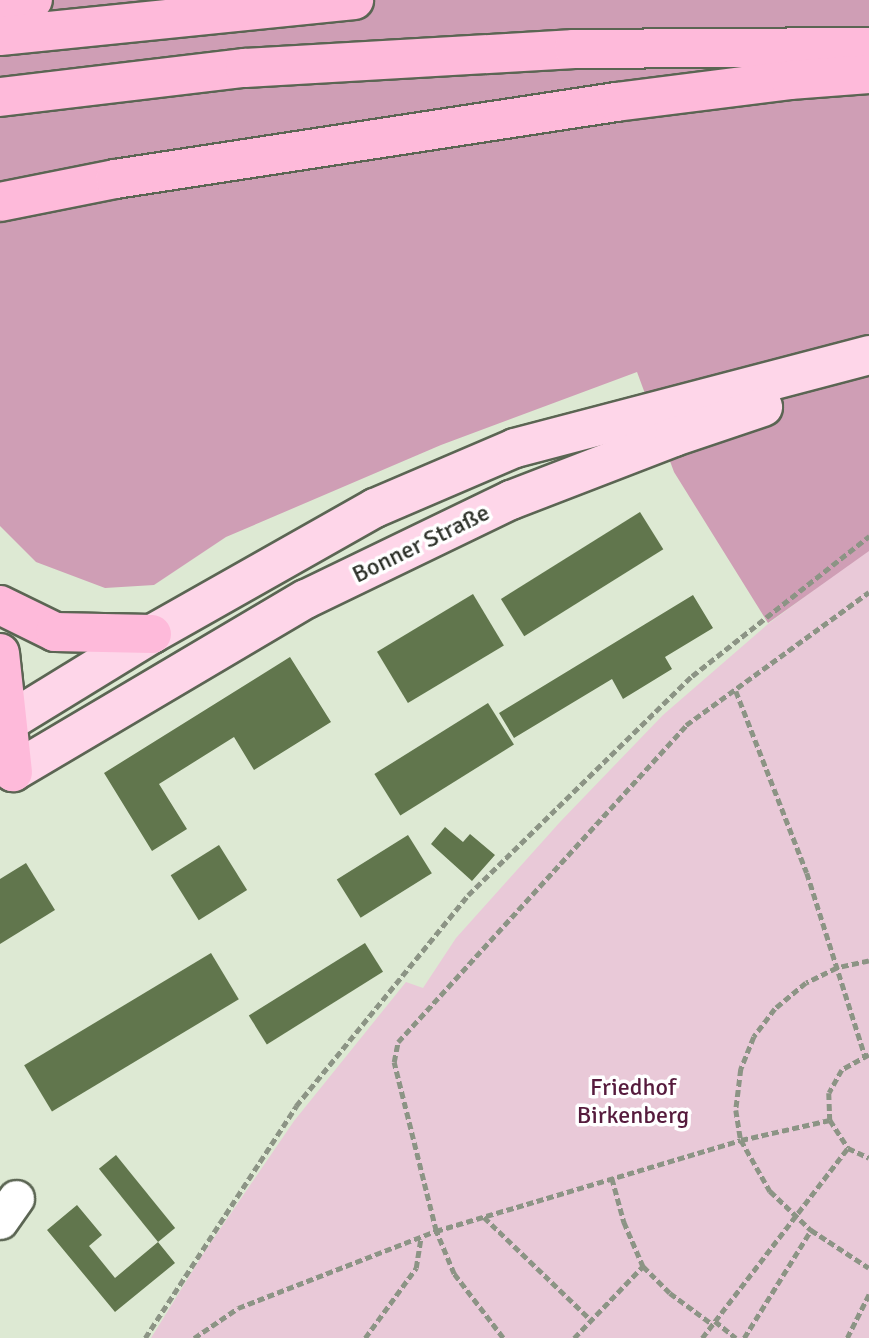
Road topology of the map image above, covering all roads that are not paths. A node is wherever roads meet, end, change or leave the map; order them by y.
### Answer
1 (33, 0) edge
2 (354, 0) edge
3 (0, 12) edge
4 (0, 36) edge
5 (869, 47) edge
6 (869, 74) edge
7 (0, 97) edge
8 (0, 202) edge
9 (869, 355) edge
10 (869, 365) edge
11 (0, 605) edge
12 (152, 634) junction
13 (0, 653) edge
14 (4, 724) edge
15 (12, 769) edge

1 - 3 highway
2 - 4 highway
5 - 7 highway
6 - 8 highway
9 - 12 main road, Bonner Straße
10 - 15 main road, Bonner Straße
11 - 12 highway
12 - 14 main road, Bonner Straße
13 - 14 highway
14 - 15 highway

